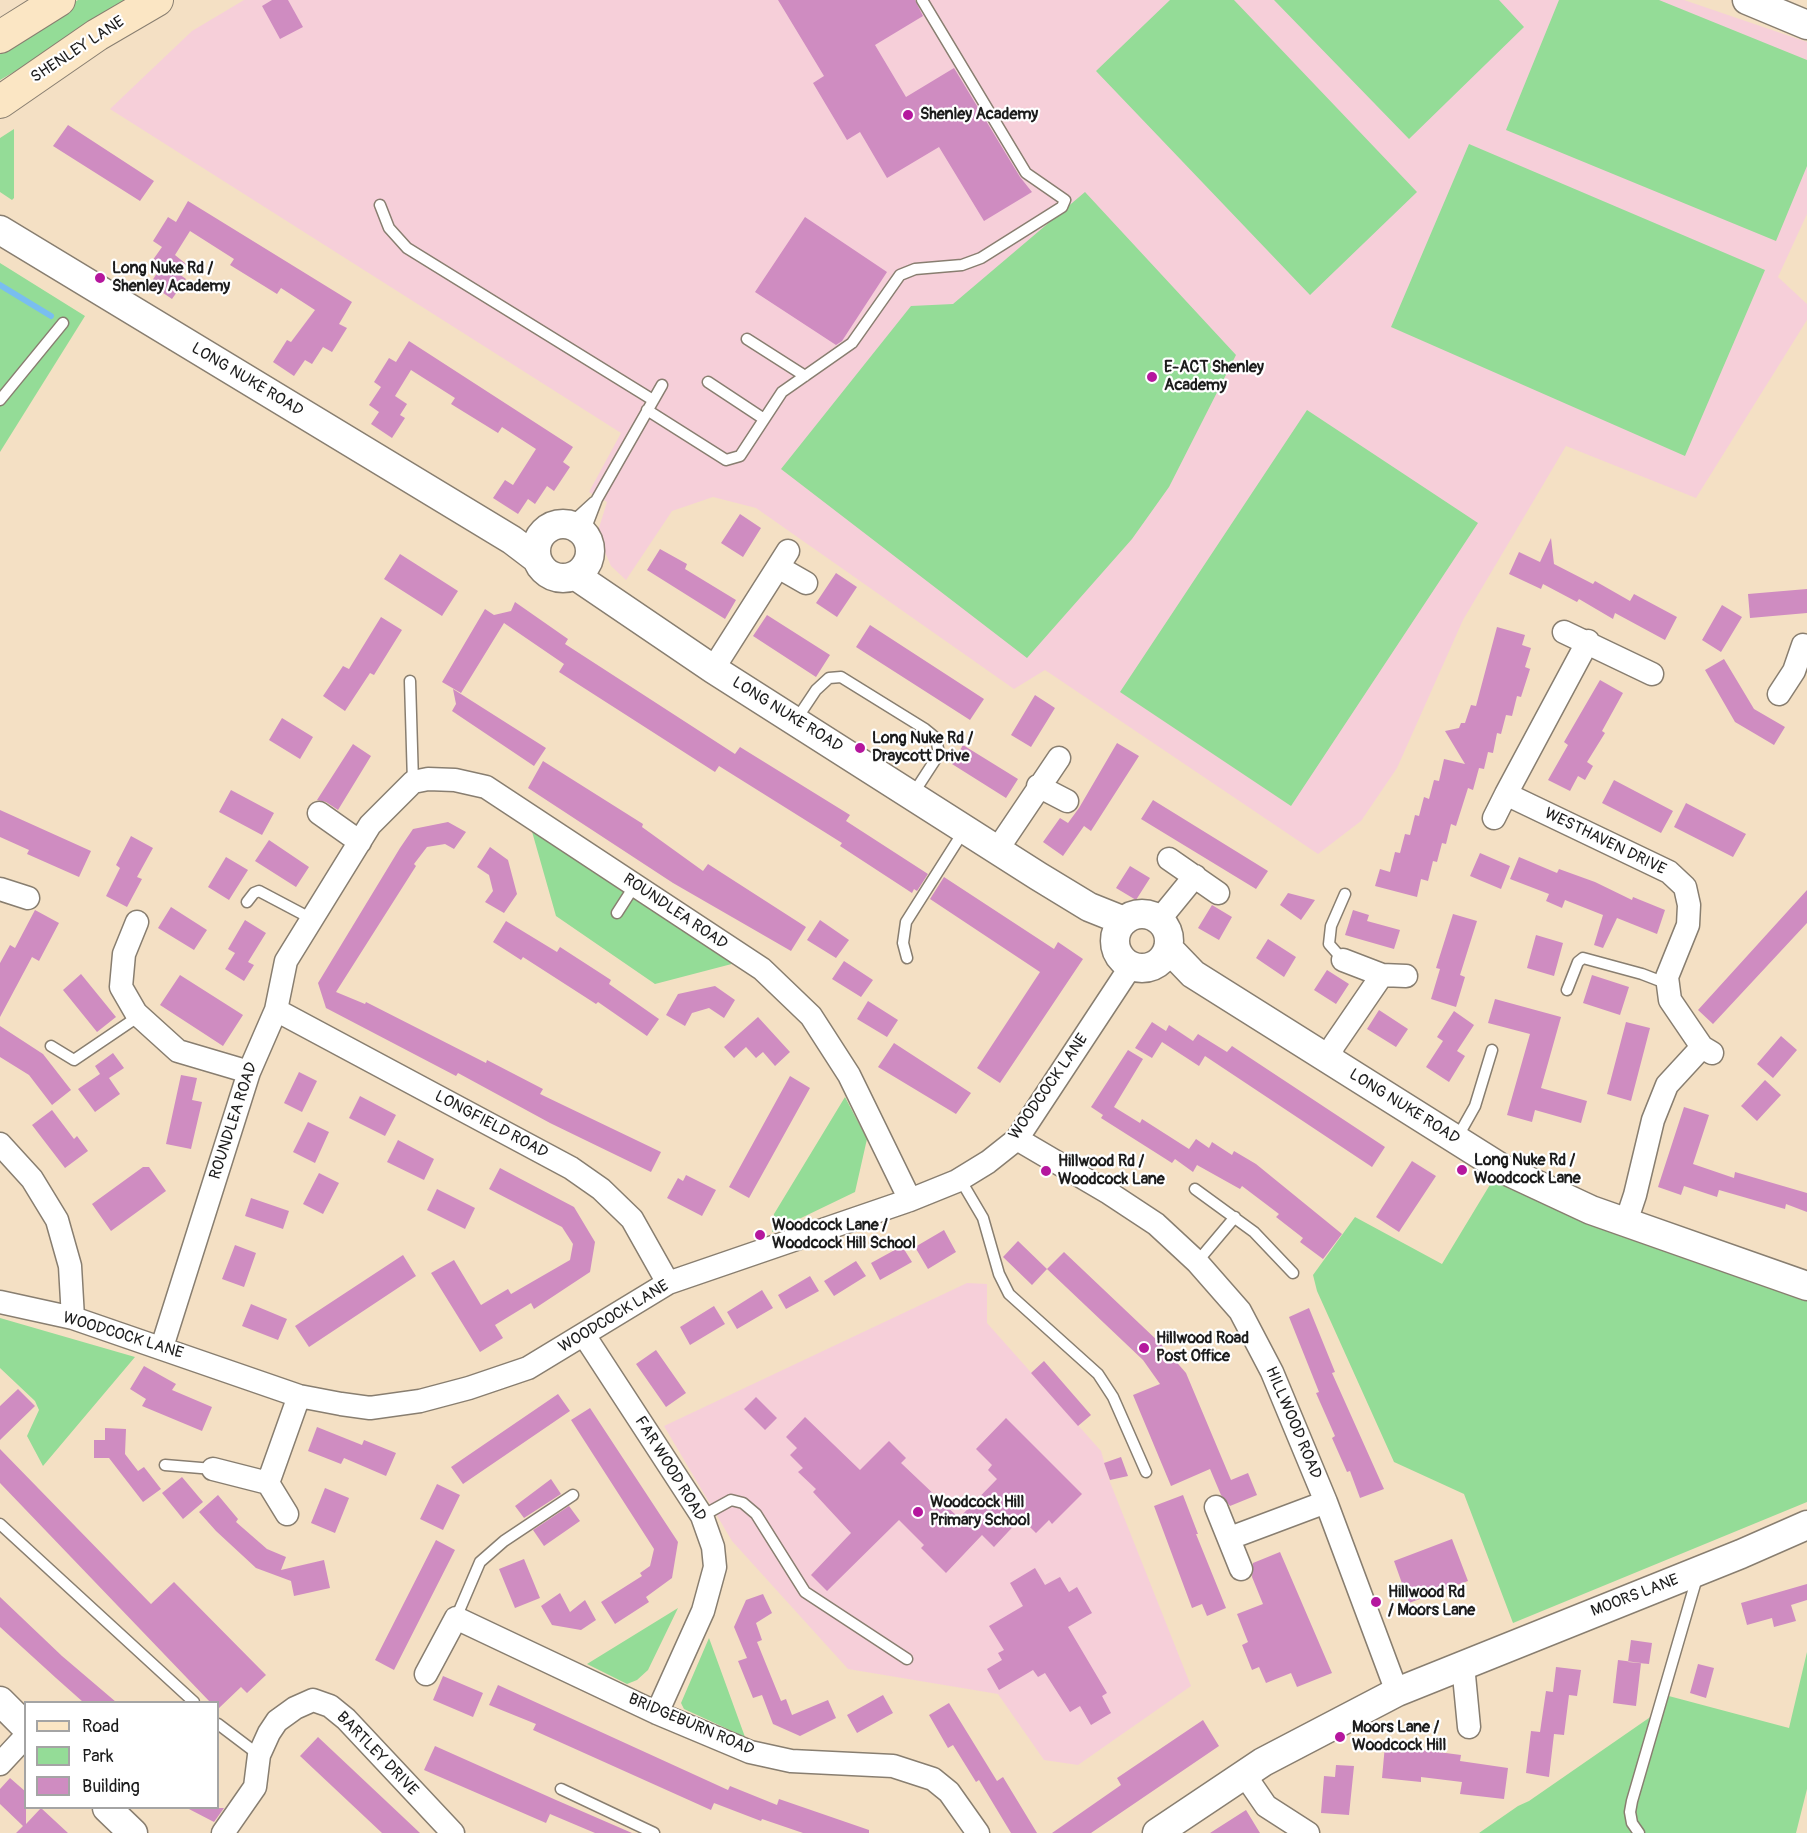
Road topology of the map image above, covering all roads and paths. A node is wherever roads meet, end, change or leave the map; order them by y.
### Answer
1 (59, 0) edge
2 (157, 0) edge
3 (922, 0) edge
4 (1747, 0) edge
5 (1807, 25) edge
6 (0, 36) edge
7 (0, 102) edge
8 (380, 205) dead end
9 (0, 230) edge
10 (63, 323) dead end
11 (747, 339) dead end
12 (805, 376) junction
13 (708, 382) dead end
14 (662, 385) dead end
15 (0, 400) edge
16 (653, 400) junction
17 (648, 410) junction
18 (764, 419) junction
19 (597, 500) junction
20 (540, 546) junction
21 (580, 548) junction
22 (806, 583) dead end
23 (1564, 632) dead end
24 (1587, 641) junction
25 (1803, 645) dead end
26 (713, 669) junction
27 (1652, 674) dead end
28 (1801, 674) edge
29 (410, 681) dead end
30 (1779, 694) dead end
31 (796, 720) junction
32 (1059, 758) dead end
33 (413, 783) junction
34 (1038, 786) junction
35 (1506, 794) junction
36 (912, 795) junction
37 (1067, 801) dead end
38 (319, 813) dead end
39 (1494, 818) dead end
40 (965, 829) junction
41 (360, 842) junction
42 (997, 850) junction
43 (1169, 859) dead end
44 (1195, 876) junction
45 (635, 885) junction
46 (0, 889) edge
47 (1218, 892) dead end
48 (1345, 894) dead end
49 (28, 898) dead end
50 (247, 902) dead end
51 (617, 913) dead end
52 (312, 919) junction
53 (1159, 920) junction
54 (137, 922) dead end
55 (1119, 930) junction
56 (907, 958) dead end
57 (1151, 960) junction
58 (1343, 960) joint
59 (1382, 975) junction
60 (1406, 976) dead end
61 (1668, 984) junction
62 (1567, 990) dead end
63 (276, 1010) junction
64 (139, 1016) junction
65 (51, 1046) dead end
66 (1492, 1050) dead end
67 (1328, 1061) junction
68 (249, 1072) junction
69 (1017, 1138) junction
70 (1456, 1140) junction
71 (0, 1144) edge
72 (960, 1179) junction
73 (1195, 1189) dead end
74 (910, 1200) junction
75 (1235, 1217) junction
76 (1626, 1222) junction
77 (1197, 1262) junction
78 (1293, 1273) dead end
79 (668, 1283) junction
80 (1807, 1286) edge
81 (0, 1302) edge
82 (73, 1318) junction
83 (584, 1335) junction
84 (162, 1347) junction
85 (299, 1396) junction
86 (165, 1465) dead end
87 (213, 1469) joint
88 (1146, 1472) dead end
89 (268, 1483) junction
90 (573, 1495) dead end
91 (1326, 1502) junction
92 (1216, 1507) dead end
93 (287, 1514) dead end
94 (702, 1516) junction
95 (0, 1524) edge
96 (1807, 1525) edge
97 (1230, 1538) junction
98 (1241, 1569) dead end
99 (1699, 1571) junction
100 (456, 1618) junction
101 (907, 1659) dead end
102 (1463, 1665) junction
103 (426, 1674) dead end
104 (1397, 1692) junction
105 (0, 1701) edge
106 (193, 1701) edge
107 (657, 1713) junction
108 (24, 1725) edge
109 (219, 1725) edge
110 (1469, 1727) dead end
111 (24, 1738) edge
112 (259, 1755) junction
113 (0, 1764) edge
114 (1244, 1774) junction
115 (561, 1789) dead end
116 (108, 1809) edge
117 (133, 1833) edge
118 (223, 1833) edge
119 (453, 1833) edge
120 (654, 1833) edge
121 (978, 1833) edge
122 (1157, 1833) edge
123 (1308, 1833) edge
124 (1639, 1833) edge

1 - 6 main road
2 - 7 main road, SHENLEY LANE
3 - 12 lane
4 - 5 street
8 - 16 lane
9 - 20 street, LONG NUKE ROAD
10 - 15 lane
11 - 12 lane
12 - 18 lane
13 - 18 lane
14 - 16 lane
16 - 17 lane
17 - 18 lane
17 - 19 lane
19 - 21 lane
19 - 21 lane
20 - 21 street, LONG NUKE ROAD
20 - 21 street, LONG NUKE ROAD
21 - 26 street, LONG NUKE ROAD
22 - 26 street
23 - 24 street
24 - 27 street
24 - 35 street
25 - 28 street
26 - 31 street, LONG NUKE ROAD
28 - 30 street
29 - 33 lane
31 - 36 street, LONG NUKE ROAD
31 - 36 lane
32 - 34 street
33 - 41 street, ROUNDLEA ROAD
33 - 45 street, ROUNDLEA ROAD
34 - 37 street
34 - 42 street
35 - 39 street
35 - 61 street, WESTHAVEN DRIVE
36 - 40 street, LONG NUKE ROAD
38 - 41 street
40 - 42 street, LONG NUKE ROAD
40 - 56 lane
41 - 52 street, ROUNDLEA ROAD
42 - 55 street, LONG NUKE ROAD
43 - 44 street
44 - 47 street
44 - 53 street
45 - 51 lane
45 - 74 street, ROUNDLEA ROAD
46 - 49 street
48 - 58 lane
50 - 52 lane
52 - 63 street, ROUNDLEA ROAD
53 - 55 street
53 - 57 street, LONG NUKE ROAD
54 - 64 street
55 - 57 street, LONG NUKE ROAD
57 - 67 street, LONG NUKE ROAD
57 - 69 street, WOODCOCK LANE
58 - 59 street
59 - 60 street
59 - 67 street
61 - 62 lane
61 - 76 street
63 - 68 street, ROUNDLEA ROAD
63 - 79 street, LONGFIELD ROAD
64 - 65 lane
64 - 68 street
66 - 70 lane
67 - 70 street, LONG NUKE ROAD
68 - 84 street, ROUNDLEA ROAD
69 - 72 street, WOODCOCK LANE
69 - 77 street, HILLWOOD ROAD
70 - 76 street, LONG NUKE ROAD
71 - 82 street
72 - 74 street, WOODCOCK LANE
72 - 88 lane
73 - 75 lane
74 - 79 street, WOODCOCK LANE
75 - 77 lane
75 - 78 lane
76 - 80 street, LONG NUKE ROAD
77 - 91 street, HILLWOOD ROAD
79 - 83 street, WOODCOCK LANE
81 - 82 street, WOODCOCK LANE
82 - 84 street, WOODCOCK LANE
83 - 85 street, WOODCOCK LANE
83 - 94 street, FAR WOOD ROAD
84 - 85 street, WOODCOCK LANE
85 - 89 street
86 - 87 lane
87 - 89 street
89 - 93 street
90 - 100 lane
91 - 97 street, HILLWOOD ROAD
91 - 104 street, HILLWOOD ROAD
92 - 97 street
94 - 101 lane
94 - 107 street, FAR WOOD ROAD
95 - 106 lane
96 - 99 street, MOORS LANE
97 - 98 street
99 - 102 street, MOORS LANE
99 - 124 lane
100 - 103 street
100 - 107 street, BRIDGEBURN ROAD
102 - 104 street, MOORS LANE
102 - 110 street
104 - 114 street, MOORS LANE
105 - 108 street
107 - 121 street, BRIDGEBURN ROAD
109 - 112 lane
111 - 113 street
112 - 118 street, BARTLEY DRIVE
112 - 119 street, BARTLEY DRIVE
114 - 122 street, MOORS LANE
114 - 123 street
115 - 120 lane
116 - 117 street

